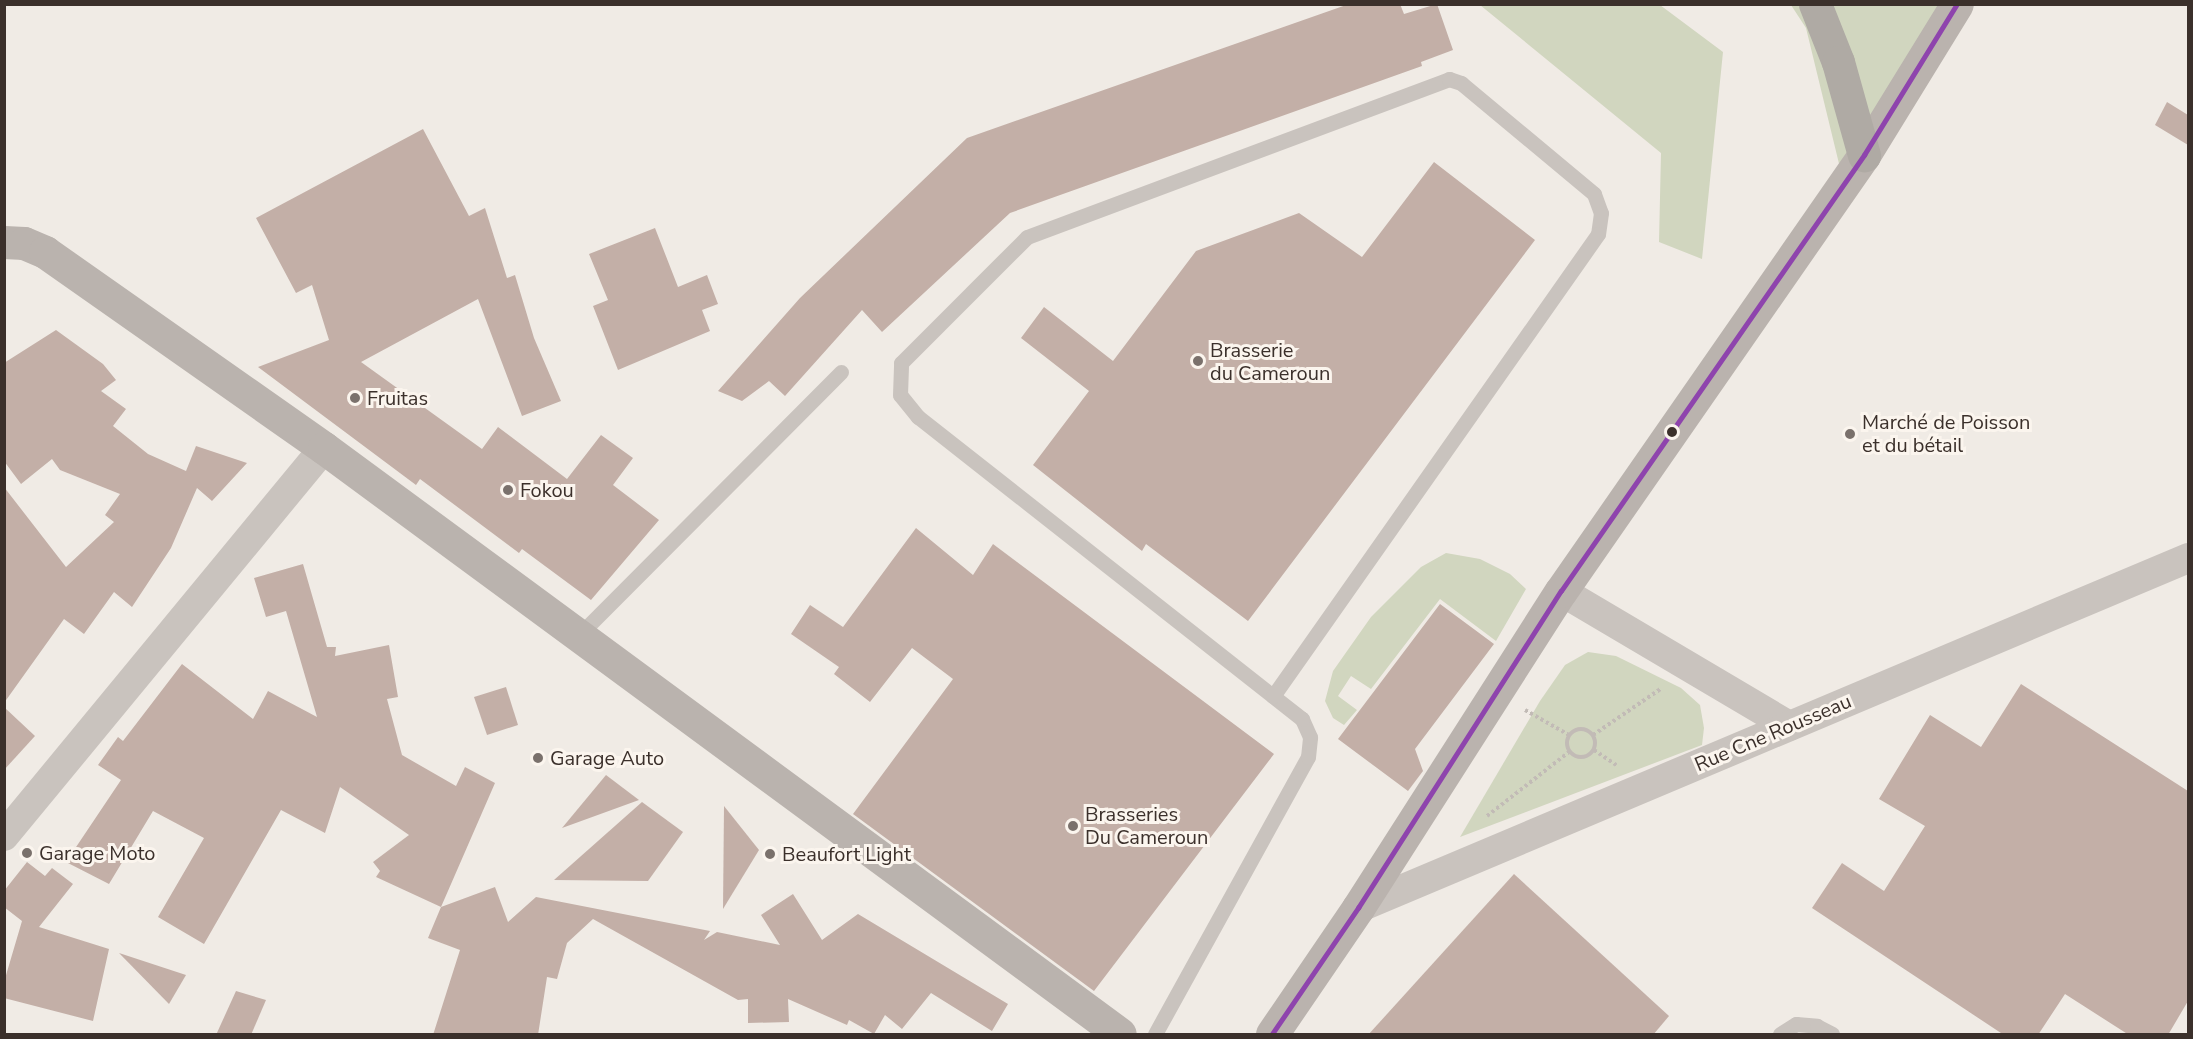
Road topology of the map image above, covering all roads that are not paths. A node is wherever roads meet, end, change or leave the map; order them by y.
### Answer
1 (1815, 4) edge
2 (1957, 4) edge
3 (1864, 155) junction
4 (14, 242) edge
5 (841, 372) dead end
6 (324, 448) junction
7 (2188, 558) edge
8 (1561, 591) junction
9 (577, 637) junction
10 (1273, 696) junction
11 (1789, 726) junction
12 (4, 836) edge
13 (1358, 908) junction
14 (1120, 1035) edge
15 (1155, 1035) edge
16 (1272, 1035) edge
17 (1779, 1035) edge
18 (1832, 1035) edge

1 - 3 highway
2 - 3 main road
3 - 8 main road
4 - 6 main road
5 - 9 lane
6 - 9 main road
6 - 12 street
7 - 11 street, Rue Cne Rousseau
8 - 11 street
8 - 13 main road
9 - 14 main road
10 - 10 lane
10 - 15 lane
11 - 13 street, Rue Cne Rousseau
13 - 16 main road
17 - 18 lane

